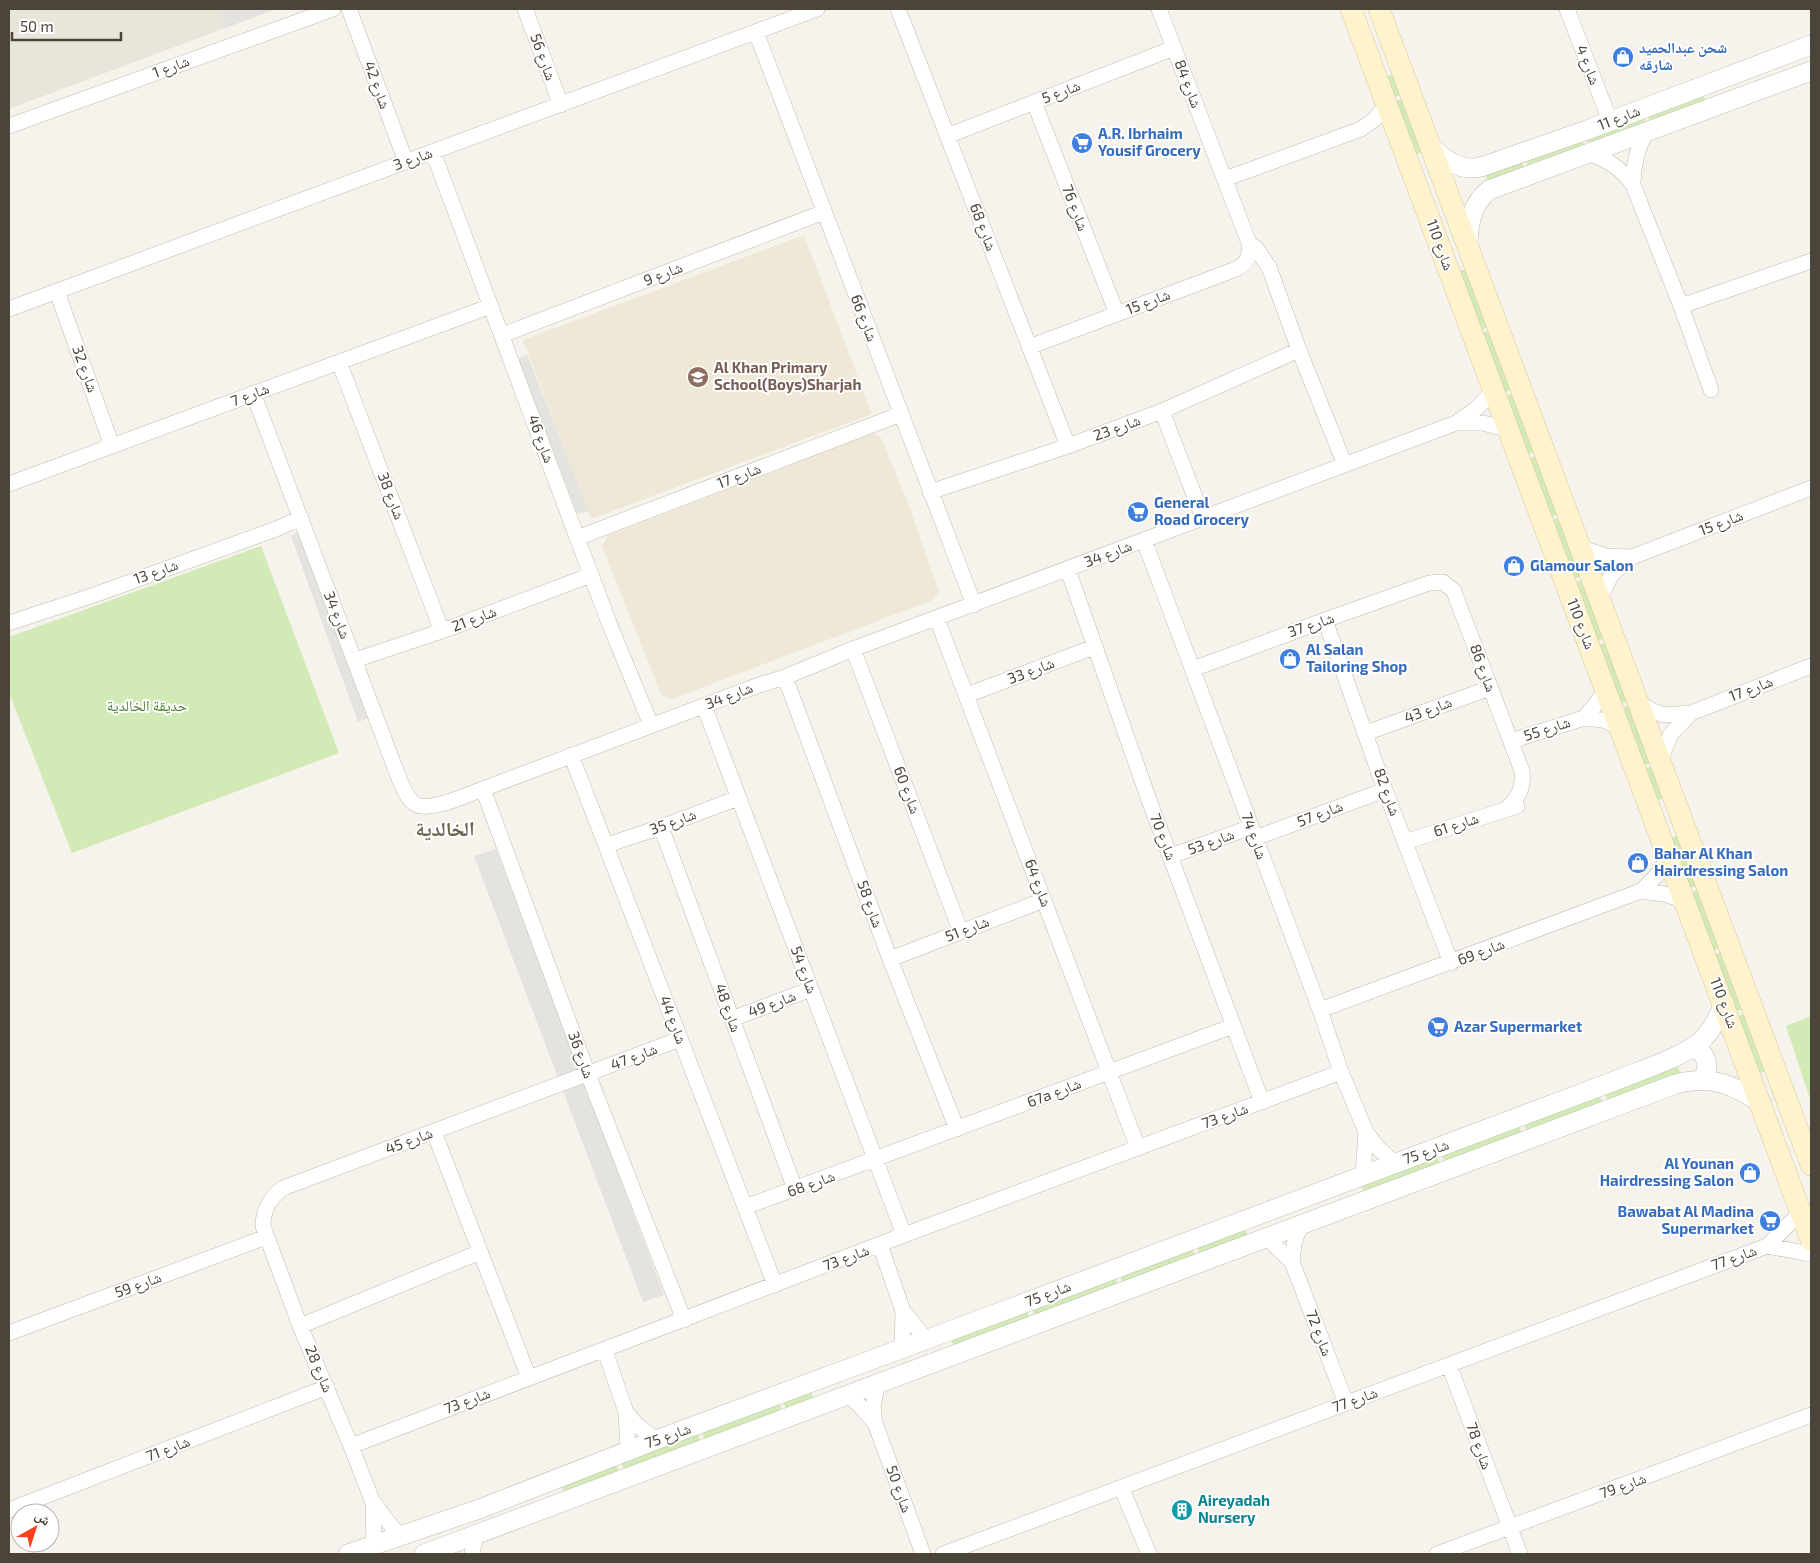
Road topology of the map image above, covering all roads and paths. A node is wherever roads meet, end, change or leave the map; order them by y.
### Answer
1 (333, 9) edge
2 (349, 9) edge
3 (525, 9) edge
4 (818, 9) edge
5 (898, 9) edge
6 (1160, 9) edge
7 (1351, 9) edge
8 (1367, 9) edge
9 (1379, 9) edge
10 (1567, 9) edge
11 (756, 32) junction
12 (1811, 44) edge
13 (1174, 48) junction
14 (1395, 53) junction
15 (1778, 57) junction
16 (1811, 71) edge
17 (1034, 102) junction
18 (1386, 104) junction
19 (561, 105) junction
20 (1714, 108) junction
21 (1610, 121) junction
22 (9, 126) edge
23 (1360, 129) junction
24 (1646, 132) junction
25 (1398, 135) junction
26 (947, 136) junction
27 (1430, 144) junction
28 (434, 152) junction
29 (1587, 153) junction
30 (406, 162) junction
31 (1225, 179) junction
32 (1633, 185) junction
33 (824, 212) junction
34 (1432, 222) junction
35 (1250, 243) junction
36 (1468, 248) junction
37 (1811, 261) edge
38 (57, 292) junction
39 (491, 306) junction
40 (1681, 306) junction
41 (9, 309) edge
42 (1117, 314) junction
43 (502, 335) junction
44 (1029, 347) junction
45 (1299, 350) junction
46 (339, 362) junction
47 (1494, 390) junction
48 (1711, 390) dead end
49 (253, 393) junction
50 (1162, 411) junction
51 (901, 414) junction
52 (1456, 422) junction
53 (1510, 430) junction
54 (112, 446) junction
55 (1068, 446) junction
56 (1345, 465) junction
57 (9, 484) edge
58 (1811, 488) edge
59 (930, 492) junction
60 (301, 518) junction
61 (1203, 518) junction
62 (577, 538) junction
63 (1144, 540) junction
64 (1580, 548) junction
65 (1632, 557) junction
66 (1068, 570) junction
67 (591, 575) junction
68 (1430, 583) joint
69 (1600, 597) junction
70 (974, 605) junction
71 (937, 619) junction
72 (1325, 620) junction
73 (9, 623) edge
74 (442, 631) junction
75 (1094, 647) junction
76 (853, 649) junction
77 (355, 660) junction
78 (1811, 666) edge
79 (1193, 669) junction
80 (785, 676) junction
81 (1490, 688) junction
82 (1606, 690) junction
83 (967, 695) junction
84 (1639, 703) junction
85 (704, 706) junction
86 (1691, 713) junction
87 (1584, 718) junction
88 (651, 725) junction
89 (1620, 727) junction
90 (1366, 733) junction
91 (1510, 741) junction
92 (571, 755) junction
93 (1660, 760) junction
94 (483, 789) junction
95 (1386, 790) junction
96 (738, 798) junction
97 (1507, 808) joint
98 (661, 827) junction
99 (1253, 833) junction
100 (1405, 842) junction
101 (607, 845) junction
102 (1171, 856) junction
103 (1669, 858) junction
104 (1641, 891) junction
105 (1044, 900) junction
106 (1685, 901) junction
107 (961, 932) junction
108 (890, 959) junction
109 (1451, 963) junction
110 (811, 989) junction
111 (1724, 1003) junction
112 (1320, 1010) junction
113 (732, 1019) junction
114 (1233, 1026) junction
115 (680, 1039) junction
116 (1692, 1048) junction
117 (1110, 1072) junction
118 (1341, 1072) junction
119 (588, 1074) junction
120 (1702, 1080) junction
121 (1262, 1102) junction
122 (1762, 1104) junction
123 (1770, 1127) junction
124 (957, 1130) junction
125 (434, 1132) junction
126 (1366, 1132) junction
127 (1138, 1148) junction
128 (876, 1160) junction
129 (1395, 1163) junction
130 (1811, 1165) edge
131 (1363, 1176) junction
132 (1811, 1178) edge
133 (795, 1189) junction
134 (1308, 1196) junction
135 (745, 1207) junction
136 (1801, 1212) junction
137 (1300, 1226) junction
138 (904, 1235) junction
139 (266, 1237) junction
140 (1268, 1238) junction
141 (1811, 1240) edge
142 (880, 1245) junction
143 (1767, 1246) junction
144 (480, 1252) junction
145 (1811, 1254) edge
146 (1292, 1262) junction
147 (775, 1285) junction
148 (903, 1311) junction
149 (684, 1320) junction
150 (300, 1326) junction
151 (9, 1333) edge
152 (926, 1339) junction
153 (902, 1348) junction
154 (604, 1351) junction
155 (1449, 1365) junction
156 (528, 1378) junction
157 (881, 1383) junction
158 (327, 1387) junction
159 (849, 1396) junction
160 (1346, 1403) junction
161 (626, 1412) junction
162 (1810, 1416) edge
163 (875, 1423) junction
164 (656, 1440) junction
165 (352, 1446) junction
166 (628, 1451) junction
167 (1122, 1489) junction
168 (372, 1500) junction
169 (482, 1508) junction
170 (9, 1510) edge
171 (1510, 1528) junction
172 (476, 1534) junction
173 (400, 1536) junction
174 (382, 1549) edge
175 (452, 1550) edge
176 (348, 1554) edge
177 (424, 1554) edge
178 (472, 1554) edge
179 (923, 1554) edge
180 (943, 1554) edge
181 (1149, 1554) edge
182 (1437, 1554) edge
183 (1520, 1554) edge

1 - 22 street, شارع 1
2 - 30 street, شارع 42
3 - 19 street, شارع 56
4 - 11 street, شارع 3
5 - 26 street, شارع 68
6 - 13 street, شارع 84
7 - 18 main road, شارع 110
8 - 14 main road
9 - 14 main road, شارع 110
10 - 21 street, شارع 4
11 - 19 street, شارع 3
11 - 33 street, شارع 66
12 - 15 street, شارع 11
13 - 17 street, شارع 5
13 - 31 street, شارع 84
14 - 27 main road, شارع 110
15 - 20 street
15 - 21 street, شارع 11
16 - 20 street, شارع 11
17 - 26 street, شارع 5
17 - 42 street, شارع 76
18 - 23 street
18 - 25 main road, شارع 110
19 - 28 street, شارع 3
20 - 24 street, شارع 11
21 - 27 street, شارع 11
23 - 25 street
23 - 31 street
24 - 29 street, شارع 11
24 - 32 street
25 - 34 main road, شارع 110
26 - 44 street, شارع 68
27 - 36 main road, شارع 110
28 - 30 street, شارع 3
28 - 39 street, شارع 46
29 - 32 street
29 - 36 street, شارع 11
30 - 38 street, شارع 3
31 - 35 street, شارع 84
32 - 40 street
33 - 43 street, شارع 9
33 - 51 street, شارع 66
34 - 36 main road
34 - 47 main road, شارع 110
35 - 42 street, شارع 15
35 - 45 street, شارع 84
36 - 64 main road, شارع 110
37 - 40 street
38 - 41 street, شارع 3
38 - 54 street, شارع 32
39 - 43 street, شارع 46
39 - 46 street, شارع 7
40 - 48 street
42 - 44 street, شارع 15
43 - 62 street, شارع 46
44 - 55 street, شارع 68
45 - 50 street, شارع 23
45 - 56 street, شارع 84
46 - 49 street, شارع 7
46 - 74 street, شارع 38
47 - 52 street, شارع 34
47 - 53 main road, شارع 110
49 - 54 street, شارع 7
49 - 60 street, شارع 34
50 - 55 street, شارع 23
50 - 61 street
51 - 59 street, شارع 66
51 - 62 street, شارع 17
52 - 53 street, شارع 34
52 - 56 street, شارع 34
53 - 82 main road, شارع 110
54 - 57 street, شارع 7
55 - 59 street, شارع 23
56 - 61 street, شارع 34
58 - 65 street, شارع 15
59 - 70 street, شارع 66
60 - 73 street, شارع 13
60 - 77 street, شارع 34
61 - 63 street, شارع 34
62 - 67 street, شارع 46
63 - 66 street, شارع 34
63 - 79 street, شارع 74
64 - 65 street, شارع 15
64 - 69 main road, شارع 110
65 - 69 street, شارع 15
66 - 70 street, شارع 34
66 - 75 street, شارع 70
67 - 74 street, شارع 21
67 - 88 street, شارع 46
68 - 72 street, شارع 37
68 - 81 street, شارع 86
69 - 84 main road, شارع 110
70 - 71 street, شارع 34
71 - 76 street, شارع 34
71 - 83 street, شارع 64
72 - 79 street, شارع 37
72 - 90 street, شارع 82
74 - 77 street, شارع 21
75 - 83 street, شارع 33
75 - 102 street, شارع 70
76 - 80 street, شارع 34
76 - 107 street, شارع 60
77 - 94 street, شارع 34
78 - 86 street, شارع 17
79 - 99 street, شارع 74
80 - 85 street, شارع 34
80 - 108 street, شارع 58
81 - 90 street, شارع 43
81 - 91 street, شارع 86
82 - 87 street, شارع 55
82 - 89 main road, شارع 110
83 - 105 street, شارع 64
84 - 86 street, شارع 17
84 - 93 main road, شارع 110
85 - 88 street, شارع 34
85 - 96 street, شارع 54
86 - 93 street, شارع 17
87 - 89 street, شارع 55
87 - 91 street, شارع 55
88 - 92 street, شارع 34
89 - 103 main road, شارع 110
90 - 95 street, شارع 82
91 - 97 street, شارع 86
92 - 94 street, شارع 34
92 - 101 street, شارع 44
93 - 130 main road, شارع 110
94 - 119 street, شارع 36
95 - 99 street, شارع 57
95 - 100 street, شارع 82
96 - 98 street, شارع 35
96 - 110 street, شارع 54
97 - 100 street, شارع 61
98 - 101 street, شارع 35
98 - 113 street, شارع 48
99 - 102 street, شارع 53
99 - 112 street, شارع 74
100 - 109 street, شارع 82
101 - 115 street, شارع 44
102 - 114 street, شارع 70
103 - 104 street, شارع 69
103 - 106 main road, شارع 110
104 - 106 street, شارع 69
104 - 109 street, شارع 69
105 - 107 street, شارع 51
105 - 117 street, شارع 64
106 - 111 main road, شارع 110
107 - 108 street, شارع 51
108 - 124 street, شارع 58
109 - 112 street, شارع 69
110 - 113 street, شارع 49
110 - 128 street, شارع 54
111 - 116 street, شارع 75
111 - 122 main road, شارع 110
112 - 118 street, شارع 74
113 - 133 street, شارع 48
114 - 117 street, 67a شارع
114 - 121 street, شارع 70
115 - 119 street, شارع 47
115 - 135 street, شارع 44
116 - 120 street
116 - 129 street, شارع 75
117 - 124 street, 67a شارع
117 - 127 street, شارع 64
118 - 121 street, شارع 73
118 - 126 street, شارع 74
119 - 125 street, شارع 45
119 - 149 street, شارع 36
120 - 122 street, شارع 75
120 - 137 street, شارع 75
121 - 127 street, شارع 73
122 - 123 main road, شارع 110
123 - 132 main road
123 - 136 main road, شارع 110
124 - 128 street, 67a شارع
125 - 139 street, شارع 45
125 - 144 street
126 - 129 street, شارع 74
126 - 131 street, شارع 74
127 - 138 street, شارع 73
128 - 133 street, شارع 68
128 - 138 street, شارع 54
129 - 131 street, شارع 75
131 - 134 street, شارع 75
133 - 135 street, شارع 68
134 - 140 street
134 - 152 street, شارع 75
135 - 147 street, شارع 44
136 - 141 main road, شارع 110
136 - 143 street, شارع 77
137 - 140 street, شارع 75
137 - 146 street
138 - 142 street, شارع 73
139 - 150 street, شارع 28
139 - 151 street, شارع 59
140 - 146 street, شارع 72
140 - 157 street, شارع 75
142 - 147 street, شارع 73
142 - 148 street
143 - 145 street, شارع 77
143 - 155 street, شارع 77
144 - 150 street
144 - 156 street
146 - 160 street, شارع 72
147 - 149 street, شارع 73
148 - 152 street
148 - 153 street
149 - 154 street, شارع 73
150 - 158 street, شارع 28
152 - 153 street, شارع 75
152 - 157 street
153 - 164 street, شارع 75
154 - 156 street, شارع 73
154 - 161 street
155 - 160 street, شارع 77
155 - 171 street, شارع 78
156 - 165 street, شارع 73
157 - 159 street, شارع 75
157 - 163 street, شارع 50
158 - 165 street, شارع 28
158 - 170 street, شارع 71
159 - 163 street, شارع 50
159 - 172 street, شارع 75
160 - 167 street, شارع 77
161 - 164 street
161 - 166 street
162 - 171 street, شارع 79
163 - 179 street, شارع 50
164 - 166 street, شارع 75
165 - 168 street, شارع 28
166 - 169 street, شارع 75
167 - 180 street, شارع 77
167 - 181 street
168 - 173 street, شارع 28
168 - 174 street, شارع 28
169 - 173 street, شارع 75
169 - 175 street
171 - 182 street, شارع 79
171 - 183 street, شارع 78
172 - 175 street, شارع 75
172 - 178 street
173 - 174 street, شارع 75
174 - 176 street, شارع 75
175 - 177 street, شارع 75

